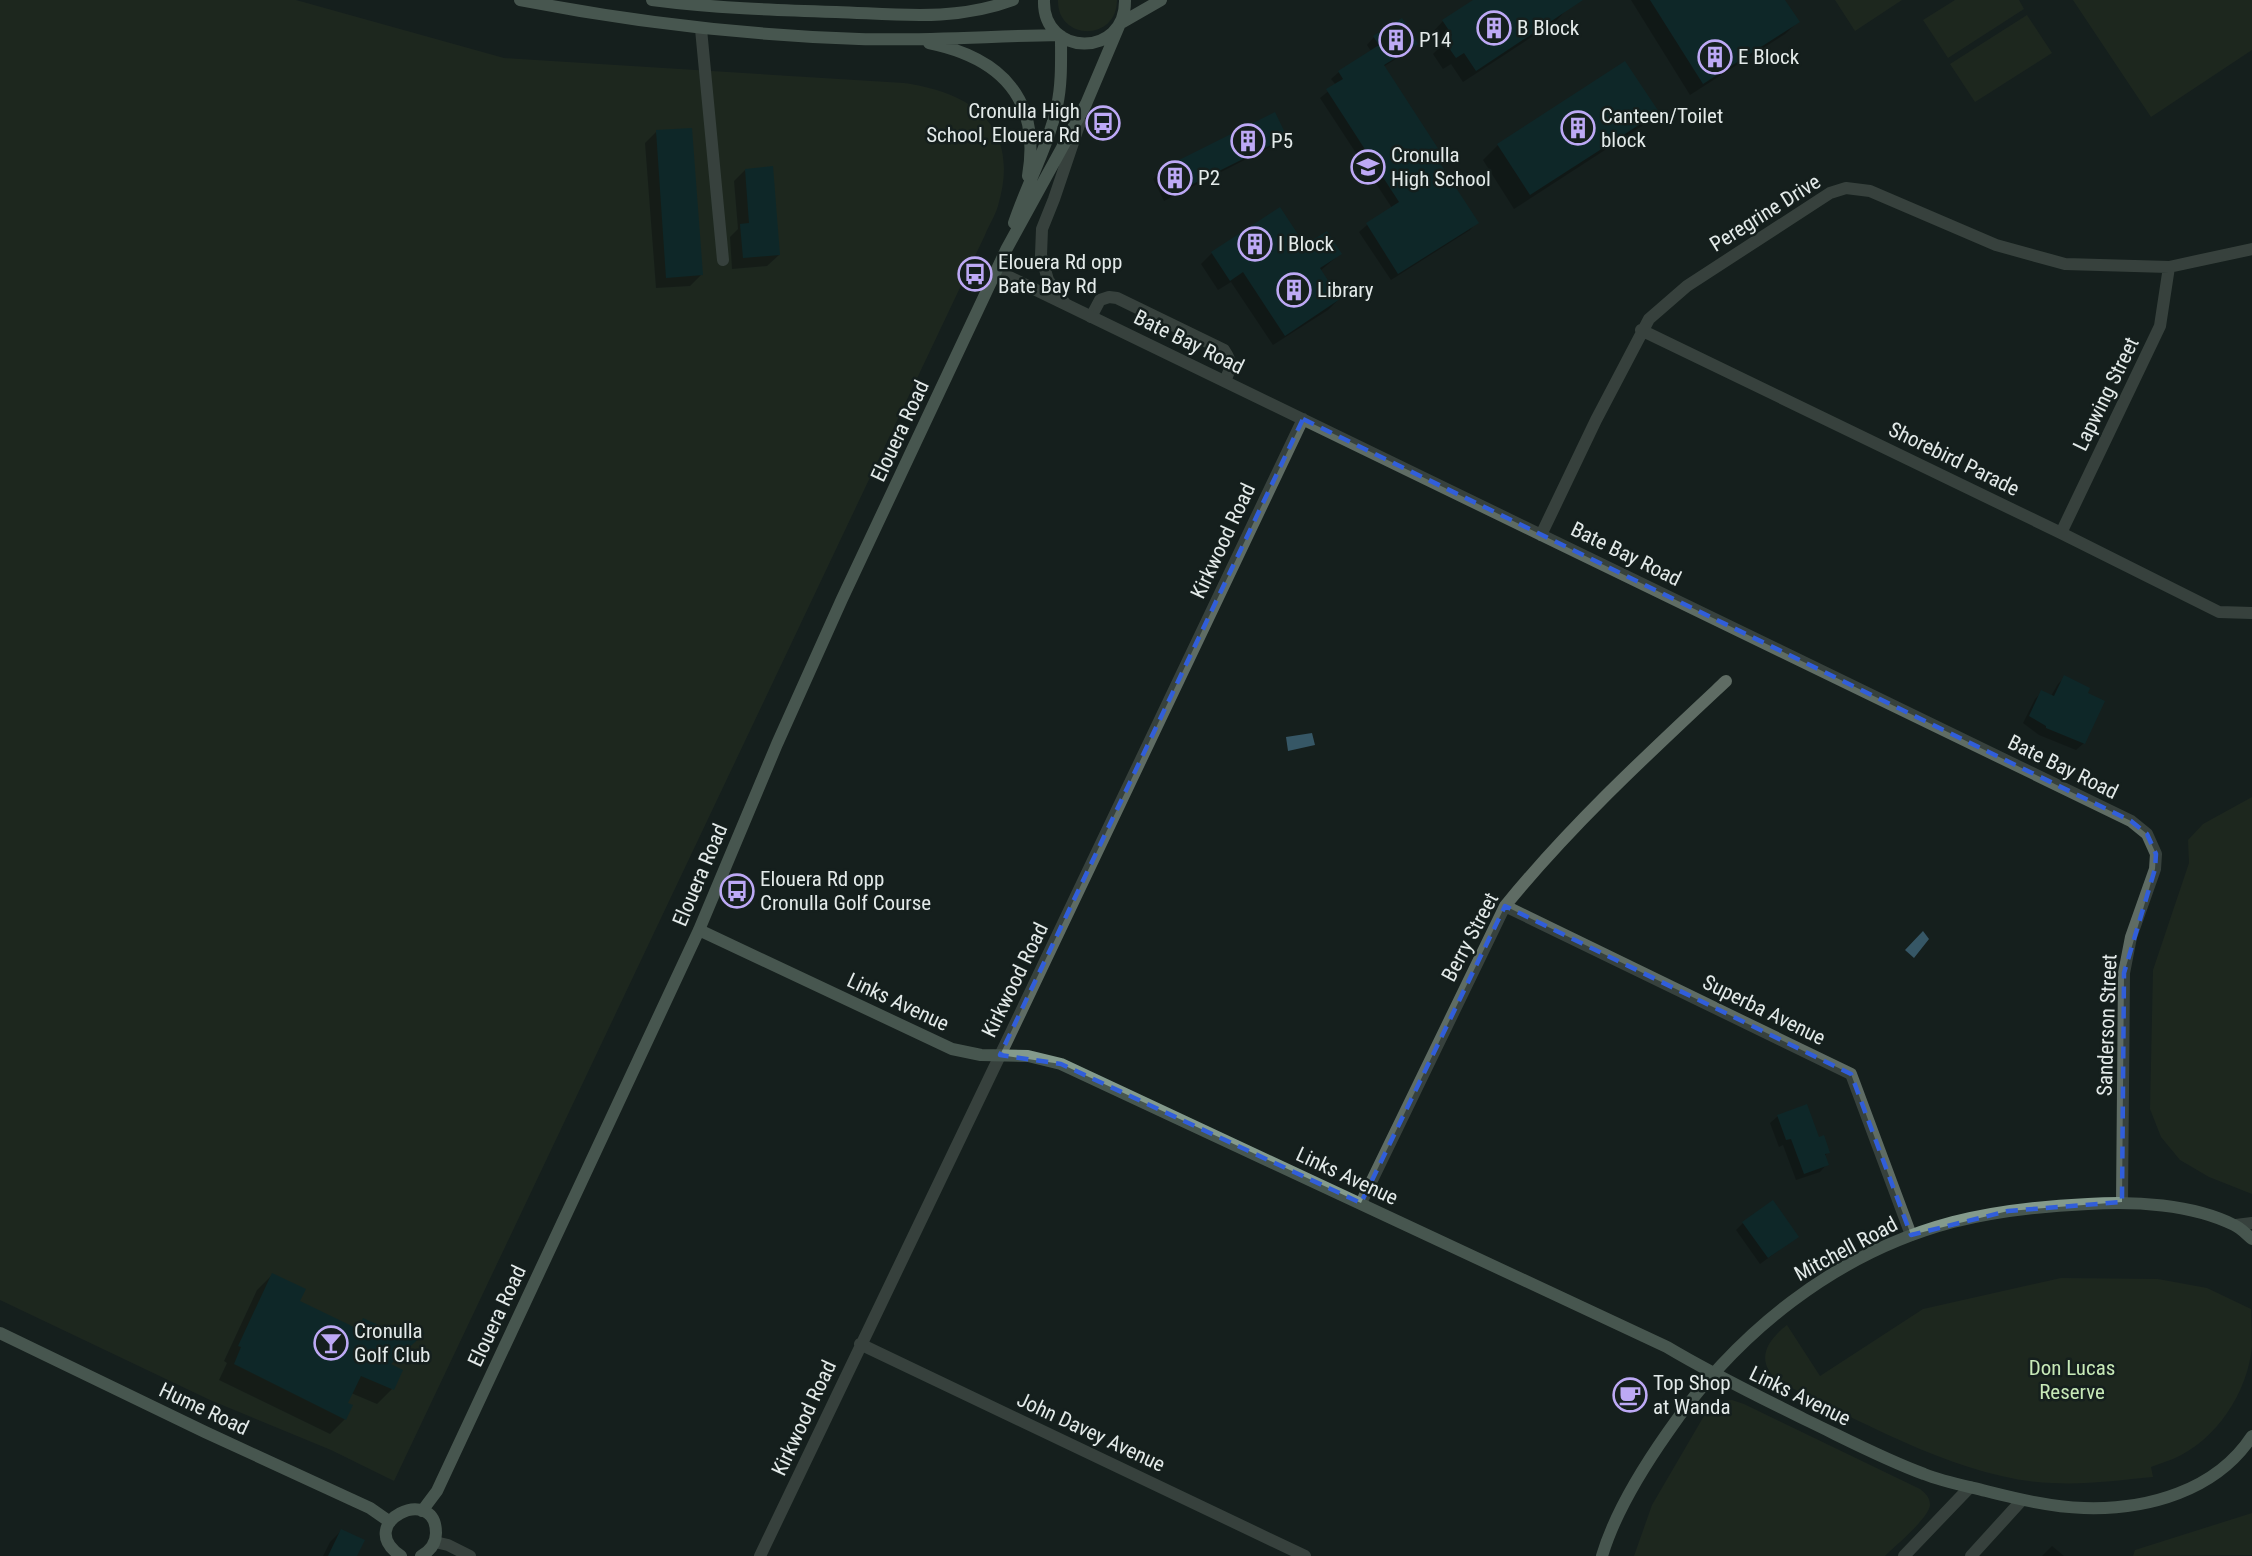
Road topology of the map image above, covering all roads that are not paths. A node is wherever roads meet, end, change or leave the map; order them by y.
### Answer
1 (520, 0) edge
2 (652, 0) edge
3 (1013, 0) edge
4 (1044, 0) edge
5 (1125, 0) edge
6 (1161, 0) edge
7 (1120, 25) junction
8 (701, 29) junction
9 (1060, 36) junction
10 (913, 40) junction
11 (1086, 104) junction
12 (1025, 190) junction
13 (2252, 249) edge
14 (1006, 250) junction
15 (723, 260) dead end
16 (2169, 267) junction
17 (997, 271) junction
18 (1065, 304) junction
19 (1091, 317) junction
20 (1641, 330) junction
21 (1225, 381) junction
22 (1302, 419) junction
23 (2061, 533) junction
24 (1541, 535) junction
25 (2252, 613) edge
26 (1726, 681) dead end
27 (2156, 854) joint
28 (1505, 906) junction
29 (699, 930) junction
30 (1000, 1055) junction
31 (2122, 1202) junction
32 (1361, 1203) junction
33 (2252, 1223) edge
34 (2236, 1226) junction
35 (1911, 1235) junction
36 (2252, 1239) edge
37 (0, 1333) edge
38 (860, 1344) junction
39 (1712, 1374) junction
40 (2252, 1436) edge
41 (1970, 1487) junction
42 (2022, 1500) junction
43 (422, 1511) junction
44 (390, 1522) junction
45 (435, 1542) junction
46 (401, 1556) edge
47 (421, 1556) edge
48 (470, 1556) edge
49 (760, 1556) edge
50 (1305, 1556) edge
51 (1602, 1556) edge
52 (1904, 1556) edge
53 (1971, 1556) edge

1 - 8 street
2 - 3 street
4 - 9 street
5 - 7 street, Elouera Road
6 - 7 street
7 - 9 street
7 - 11 street, Elouera Road
8 - 10 street
8 - 15 street
9 - 10 street
9 - 12 street, Elouera Road
10 - 12 street
11 - 14 street, Elouera Road
11 - 18 street, Bate Bay Road
12 - 14 street, Elouera Road
13 - 16 street, Peregrine Drive
14 - 17 street, Elouera Road
16 - 20 street, Peregrine Drive
16 - 23 street, Lapwing Street
17 - 18 street, Bate Bay Road
17 - 29 street, Elouera Road
18 - 19 street, Bate Bay Road
19 - 21 street, Bate Bay Road
19 - 21 street
20 - 23 street, Shorebird Parade
20 - 24 street, Peregrine Drive
21 - 22 street, Bate Bay Road
22 - 24 street, Bate Bay Road
22 - 30 street, Kirkwood Road
23 - 25 street, Shorebird Parade
24 - 27 street, Bate Bay Road
26 - 28 street, Berry Street
27 - 31 street, Sanderson Street
28 - 32 street, Berry Street
28 - 35 street, Superba Avenue
29 - 30 street, Links Avenue
29 - 43 street, Elouera Road
30 - 32 street, Links Avenue
30 - 38 street, Kirkwood Road
31 - 34 street, Mitchell Road
31 - 35 street, Mitchell Road
32 - 39 street, Links Avenue
33 - 34 street
34 - 36 street, Mitchell Road
35 - 39 street, Mitchell Road
37 - 44 street, Hume Road
38 - 49 street, Kirkwood Road
38 - 50 street, John Davey Avenue
39 - 41 street, Links Avenue
39 - 51 street, Mitchell Road
40 - 42 street, Links Avenue
41 - 42 street, Links Avenue
41 - 52 street
42 - 53 street
43 - 44 street
43 - 45 street
44 - 46 street
45 - 47 street
45 - 48 street

